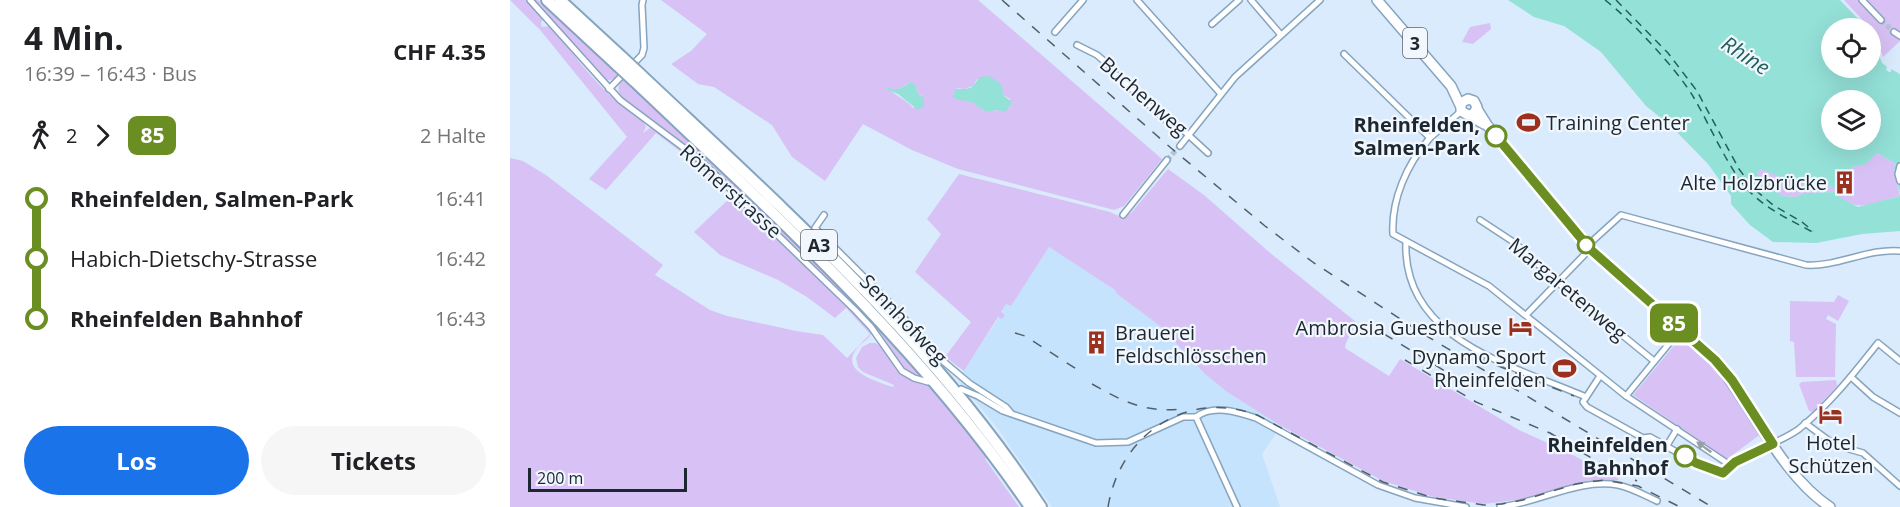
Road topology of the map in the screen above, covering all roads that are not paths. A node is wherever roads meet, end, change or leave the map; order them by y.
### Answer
1 (530, 0) edge
2 (546, 0) edge
3 (560, 0) edge
4 (643, 0) edge
5 (1083, 0) edge
6 (1137, 0) edge
7 (1239, 0) edge
8 (1251, 0) edge
9 (1320, 0) edge
10 (1377, 0) edge
11 (1862, 0) edge
12 (1879, 18) tunnel mouth
13 (1212, 24) dead end
14 (1055, 32) dead end
15 (1894, 32) dead end
16 (1281, 36) junction
17 (1900, 36) edge
18 (1077, 45) dead end
19 (1344, 54) dead end
20 (621, 63) junction
21 (636, 76) junction
22 (609, 89) junction
23 (1221, 94) junction
24 (1467, 108) junction
25 (1189, 135) junction
26 (1430, 138) junction
27 (1180, 146) tunnel mouth
28 (1208, 153) dead end
29 (1167, 160) tunnel mouth
30 (1900, 166) edge
31 (1900, 181) edge
32 (824, 215) dead end
33 (1123, 215) dead end
34 (1480, 220) dead end
35 (1406, 242) junction
36 (1588, 248) junction
37 (1900, 251) edge
38 (1557, 282) junction
39 (1526, 315) junction
40 (1681, 329) junction
41 (1654, 361) junction
42 (1900, 361) edge
43 (1600, 376) junction
44 (1851, 377) junction
45 (928, 382) dead end
46 (961, 389) dead end
47 (1626, 396) junction
48 (1586, 397) junction
49 (1900, 413) edge
50 (1011, 414) junction
51 (1196, 417) junction
52 (1805, 423) junction
53 (1677, 429) junction
54 (1773, 444) junction
55 (1666, 447) junction
56 (1730, 465) junction
57 (1900, 486) edge
58 (1657, 501) dead end
59 (1030, 507) edge
60 (1041, 507) edge
61 (1237, 507) edge
62 (1466, 507) edge
63 (1500, 507) edge
64 (1830, 507) edge

1 - 22 street, Römerstrasse
2 - 20 highway, A3
3 - 20 highway, A3
4 - 22 street
5 - 14 street
6 - 23 street
7 - 13 street
8 - 16 street
9 - 16 street
10 - 24 main road, 3
11 - 12 street
15 - 17 street
16 - 23 street
18 - 25 street, Buchenweg
19 - 26 street
20 - 21 highway, A3, bridge
21 - 59 highway, A3
21 - 60 highway, A3
22 - 45 street, Römerstrasse
23 - 25 street
24 - 26 street
24 - 36 main road, 3
25 - 27 street
25 - 28 street, Buchenweg
26 - 35 street
29 - 33 street
30 - 31 street
32 - 50 street, Sennhofweg
34 - 38 street, Margaretenweg
35 - 39 street
35 - 48 street
36 - 37 street
36 - 38 street
36 - 40 main road, 3
38 - 39 street
38 - 41 street, Margaretenweg
39 - 43 street
40 - 41 street
40 - 54 main road, 3
41 - 47 street
42 - 44 street
43 - 47 street
43 - 48 street
44 - 49 street
44 - 52 street
46 - 50 street
47 - 53 street
48 - 55 street
50 - 51 street
51 - 61 street
51 - 62 street
52 - 54 street
52 - 57 street
53 - 55 street
56 -> 53 street
54 - 56 street
54 - 64 main road, 3
55 - 56 street
58 - 63 street

